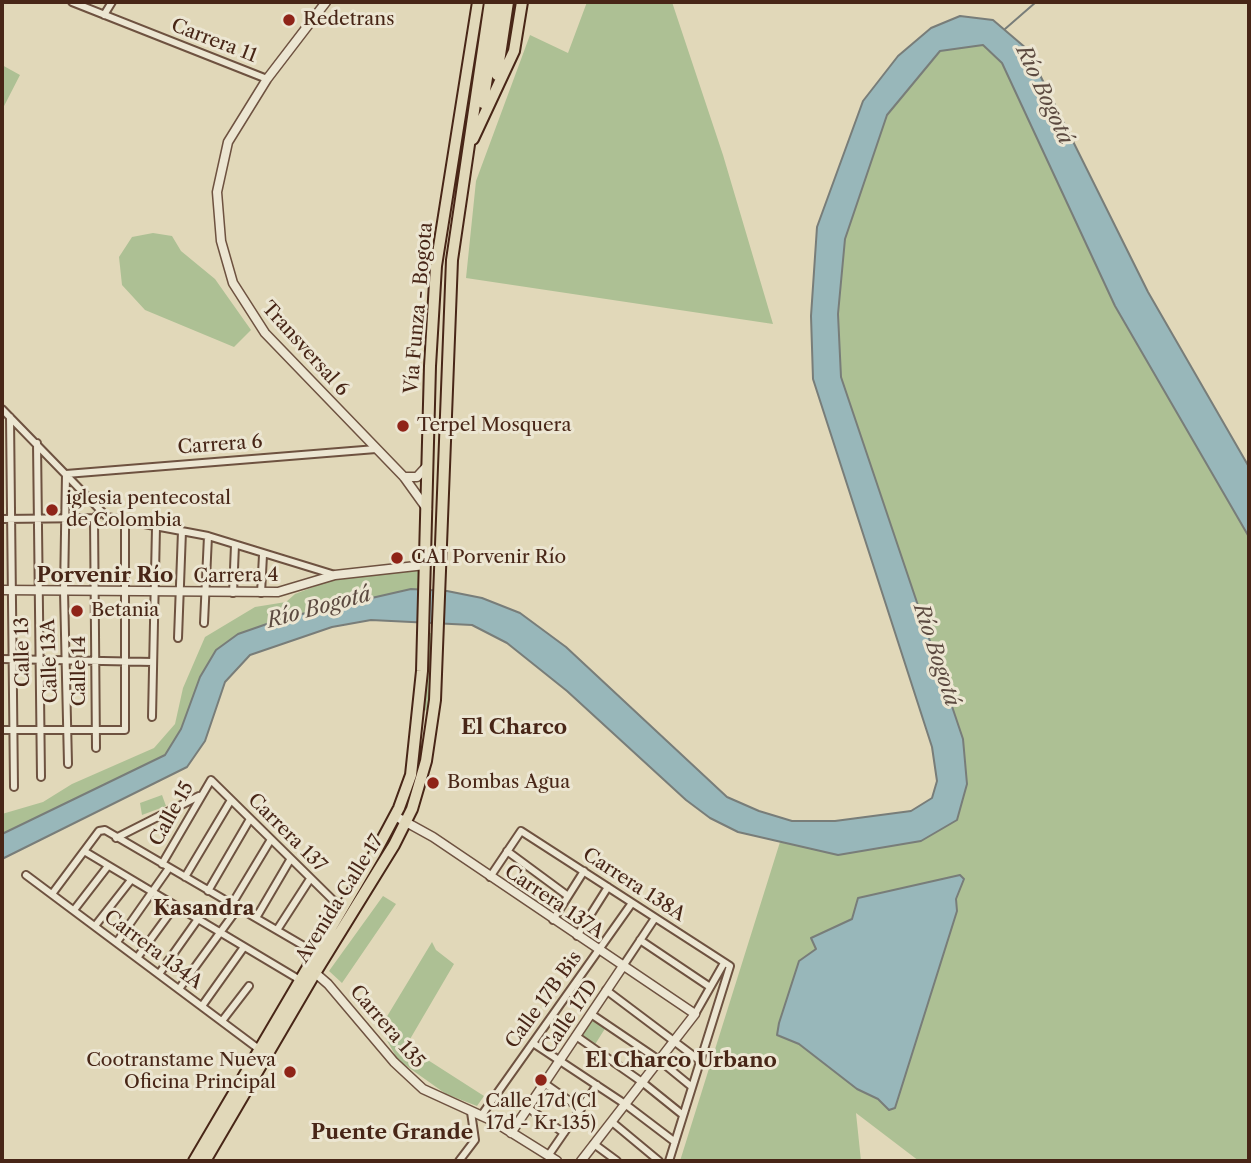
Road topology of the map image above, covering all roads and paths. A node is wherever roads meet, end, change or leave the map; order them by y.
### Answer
1 (72, 2) edge
2 (111, 2) edge
3 (326, 2) edge
4 (478, 2) edge
5 (506, 2) edge
6 (104, 15) junction
7 (503, 71) junction
8 (267, 79) junction
9 (495, 88) junction
10 (489, 101) junction
11 (481, 120) junction
12 (471, 143) junction
13 (433, 307) junction
14 (449, 308) junction
15 (2, 409) edge
16 (10, 417) junction
17 (37, 442) junction
18 (376, 449) junction
19 (428, 463) junction
20 (66, 474) junction
21 (404, 477) junction
22 (427, 509) junction
23 (101, 512) junction
24 (11, 518) junction
25 (2, 519) edge
26 (37, 519) junction
27 (65, 519) junction
28 (94, 519) junction
29 (125, 522) junction
30 (156, 527) junction
31 (182, 531) junction
32 (208, 536) junction
33 (235, 545) junction
34 (263, 555) junction
35 (425, 565) junction
36 (335, 575) junction
37 (2, 590) edge
38 (12, 590) junction
39 (38, 590) junction
40 (64, 591) junction
41 (95, 591) junction
42 (125, 591) junction
43 (154, 592) junction
44 (180, 592) junction
45 (206, 592) junction
46 (233, 593) junction
47 (261, 593) junction
48 (204, 623) dead end
49 (423, 631) joint
50 (178, 638) dead end
51 (2, 659) edge
52 (13, 660) junction
53 (39, 660) junction
54 (66, 661) junction
55 (95, 661) junction
56 (126, 662) junction
57 (153, 662) junction
58 (152, 717) dead end
59 (419, 721) junction
60 (432, 723) junction
61 (2, 730) edge
62 (13, 730) junction
63 (40, 730) junction
64 (68, 730) junction
65 (96, 730) junction
66 (96, 748) dead end
67 (68, 764) dead end
68 (41, 777) dead end
69 (210, 780) joint
70 (14, 787) dead end
71 (201, 795) junction
72 (231, 800) junction
73 (395, 816) junction
74 (250, 819) junction
75 (407, 822) junction
76 (116, 838) junction
77 (270, 841) junction
78 (83, 851) junction
79 (507, 851) junction
80 (290, 860) junction
81 (108, 866) junction
82 (166, 866) junction
83 (584, 872) junction
84 (26, 875) dead end
85 (185, 877) junction
86 (489, 878) junction
87 (310, 879) junction
88 (131, 880) junction
89 (608, 887) junction
90 (208, 891) junction
91 (152, 892) junction
92 (52, 894) junction
93 (568, 895) junction
94 (632, 902) junction
95 (175, 906) junction
96 (235, 906) junction
97 (342, 909) junction
98 (74, 910) junction
99 (256, 918) junction
100 (655, 918) junction
101 (198, 919) junction
102 (553, 920) junction
103 (94, 926) junction
104 (277, 930) junction
105 (221, 933) junction
106 (577, 936) junction
107 (640, 940) junction
108 (117, 942) junction
109 (244, 947) junction
110 (599, 950) junction
111 (316, 953) junction
112 (137, 958) junction
113 (727, 965) junction
114 (622, 966) junction
115 (311, 970) junction
116 (159, 974) junction
117 (300, 981) junction
118 (249, 986) dead end
119 (710, 987) junction
120 (179, 989) junction
121 (607, 990) junction
122 (201, 1006) junction
123 (697, 1010) junction
124 (591, 1014) junction
125 (713, 1016) junction
126 (222, 1021) junction
127 (576, 1036) junction
128 (674, 1040) junction
129 (533, 1043) junction
130 (260, 1050) junction
131 (659, 1060) junction
132 (699, 1060) junction
133 (559, 1061) junction
134 (642, 1082) junction
135 (544, 1083) junction
136 (597, 1085) junction
137 (692, 1087) junction
138 (625, 1104) junction
139 (528, 1108) junction
140 (580, 1109) junction
141 (471, 1112) junction
142 (683, 1115) junction
143 (481, 1116) junction
144 (612, 1122) junction
145 (512, 1133) junction
146 (564, 1133) junction
147 (675, 1142) junction
148 (594, 1144) junction
149 (548, 1156) junction
150 (194, 1161) edge
151 (205, 1161) edge
152 (459, 1161) edge
153 (557, 1161) edge
154 (581, 1161) edge
155 (617, 1161) edge
156 (659, 1161) edge
157 (669, 1161) edge

1 - 6 street, Carrera 11
2 - 6 street
3 - 8 street, Transversal 6
4 - 13 main road, Vía Funza - Bogota
5 - 7 main road
5 - 7 main road
5 - 9 main road
5 - 10 main road
5 - 11 main road
5 - 12 main road
6 - 8 street, Carrera 11
7 - 9 main road
8 - 18 street, Transversal 6
9 - 10 main road
10 - 11 main road
11 - 12 main road
12 - 14 main road, Avenida Calle 17
13 - 14 main road
13 - 19 main road, Vía Funza - Bogota
14 - 60 main road, Avenida Calle 17
15 - 16 street
16 - 17 street
16 - 24 street
17 - 20 street
17 - 26 street, Calle 13
18 - 20 street, Carrera 6
18 - 21 street, Transversal 6
19 - 21 street
19 - 22 main road, Vía Funza - Bogota
20 - 23 street
20 - 27 street, Calle 13A
21 - 22 street, Transversal 6
22 - 35 main road, Vía Funza - Bogota
23 - 28 street
23 - 29 street
24 - 25 street
24 - 26 street
24 - 38 street
26 - 27 street
26 - 39 street, Calle 13
27 - 28 street
27 - 40 street, Calle 13A
28 - 41 street, Calle 14
29 - 30 street
29 - 42 street
30 - 31 street
30 - 43 street
31 - 32 street
31 - 44 street
32 - 33 street
32 - 45 street
33 - 34 street
33 - 46 street
34 - 36 street
34 - 47 street
35 - 36 street, Carrera 4
35 - 49 main road, Vía Funza - Bogota
36 - 47 street, Carrera 4
37 - 38 street, Carrera 4
38 - 39 street, Carrera 4
38 - 52 street
39 - 40 street, Carrera 4
39 - 53 street, Calle 13
40 - 41 street, Carrera 4
40 - 54 street, Calle 13A
41 - 42 street, Carrera 4
41 - 55 street, Calle 14
42 - 43 street, Carrera 4
42 - 56 street
43 - 44 street, Carrera 4
43 - 57 street
44 - 45 street, Carrera 4
44 - 50 street
45 - 46 street, Carrera 4
45 - 48 street
46 - 47 street, Carrera 4
49 - 59 main road, Avenida Calle 17
51 - 52 street
52 - 53 street
52 - 62 street
53 - 54 street
53 - 63 street, Calle 13
54 - 55 street
54 - 64 street, Calle 13A
55 - 56 street
55 - 65 street, Calle 14
56 - 57 street
56 - 65 street
57 - 58 street
59 - 60 main road
59 - 73 main road, Avenida Calle 17
60 - 75 main road, Avenida Calle 17
61 - 62 street
62 - 63 street
62 - 70 street
63 - 64 street
63 - 68 street, Calle 13
64 - 65 street
64 - 67 street, Calle 13A
65 - 66 street, Calle 14
69 - 71 street, Calle 15
69 - 72 street, Carrera 137
71 - 76 street
71 - 82 street, Calle 15
72 - 74 street, Carrera 137
72 - 85 street
73 - 75 street, Carrera 137A
73 - 97 main road, Avenida Calle 17
74 - 77 street, Carrera 137
74 - 90 street
75 - 86 street, Carrera 137A
75 - 115 main road, Avenida Calle 17
76 - 78 street
76 - 82 street
77 - 80 street, Carrera 137
77 - 96 street
78 - 81 street
78 - 92 street
79 - 83 street, Carrera 138A
79 - 86 street
79 - 93 street
80 - 87 street, Carrera 137
80 - 99 street
81 - 88 street
81 - 98 street
82 - 85 street
82 - 91 street, Calle 15
83 - 89 street, Carrera 138A
83 - 93 street
84 - 92 street, Carrera 134A
85 - 90 street
86 - 102 street, Carrera 137A
87 - 97 street, Carrera 137
87 - 104 street
88 - 91 street
88 - 103 street
89 - 94 street, Carrera 138A
89 - 106 street
90 - 96 street
91 - 95 street
91 - 108 street, Calle 15
92 - 98 street, Carrera 134A
93 - 102 street
94 - 100 street, Carrera 138A
94 - 110 street, Calle 17B Bis
95 - 101 street
95 - 112 street
96 - 99 street
96 - 105 street
97 - 111 main road, Avenida Calle 17
98 - 103 street, Carrera 134A
99 - 104 street
100 - 107 street, Calle 17D
100 - 113 street, Carrera 138A
101 - 105 street
101 - 116 street
102 - 106 street, Carrera 137A
103 - 108 street, Carrera 134A
104 - 111 street
105 - 109 street
105 - 120 street
106 - 110 street, Carrera 137A
107 - 114 street, Calle 17D
107 - 119 street
108 - 112 street, Carrera 134A
109 - 117 street
109 - 122 street
110 - 114 street, Carrera 137A
110 - 129 street, Calle 17B Bis
111 - 115 main road, Avenida Calle 17
112 - 116 street, Carrera 134A
113 - 119 street
113 - 125 street
114 - 121 street, Calle 17D
114 - 123 street, Carrera 137A
115 - 117 main road, Avenida Calle 17
115 - 141 street, Carrera 135
115 - 151 main road, Avenida Calle 17
116 - 120 street, Carrera 134A
117 - 130 main road, Avenida Calle 17
118 - 126 street
119 - 123 street
120 - 122 street, Carrera 134A
121 - 124 street, Calle 17D
121 - 128 street
122 - 126 street, Carrera 134A
123 - 125 street
123 - 128 street
124 - 127 street, Calle 17D
124 - 131 street
125 - 132 street
126 - 130 street, Carrera 134A
127 - 133 street, Calle 17D
127 - 134 street
128 - 131 street
128 - 132 street
129 - 133 street
129 - 143 street, Calle 17B Bis
130 - 150 main road, Avenida Calle 17
131 - 134 street
131 - 137 street
132 - 137 street
133 - 135 street, Calle 17D
133 - 136 street
134 - 138 street
134 - 142 street
135 - 139 street, Calle 17D
135 - 140 street
136 - 138 street
136 - 140 street
137 - 142 street
138 - 144 street
138 - 147 street
139 - 145 street, Calle 17D
139 - 146 street
140 - 146 street
141 - 143 street, Carrera 135
141 - 152 street
142 - 147 street
143 - 145 street, Carrera 135
144 - 148 street
144 - 156 street
145 - 149 street, Carrera 135
146 - 149 street
147 - 157 street
148 - 154 street
148 - 155 street
149 - 153 street, Carrera 135

